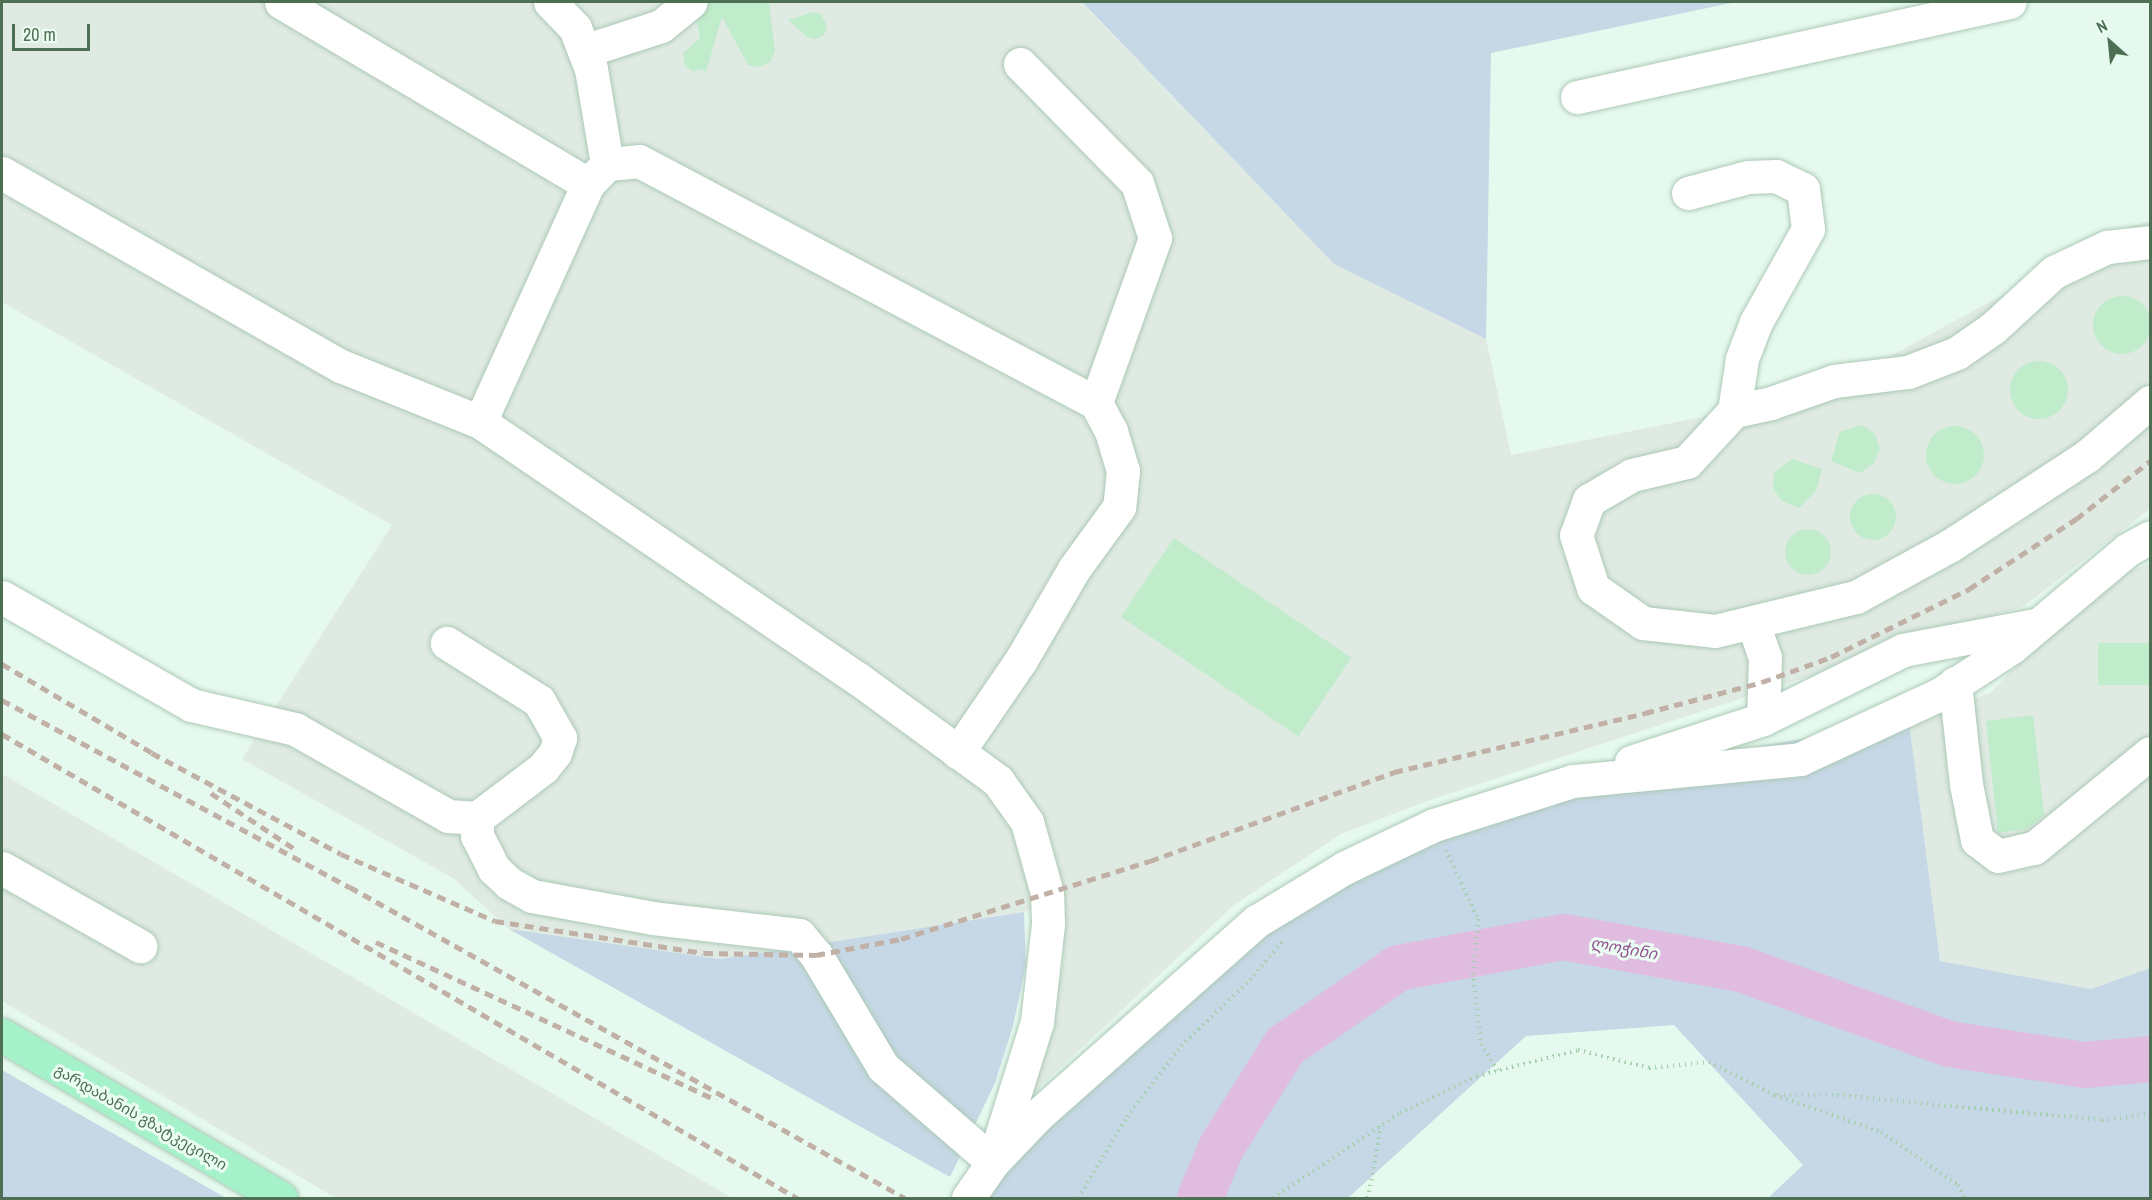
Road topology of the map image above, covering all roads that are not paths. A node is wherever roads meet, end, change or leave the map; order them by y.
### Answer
1 (281, 2) edge
2 (550, 2) edge
3 (691, 2) edge
4 (2010, 2) edge
5 (584, 51) junction
6 (1020, 64) dead end
7 (1577, 97) dead end
8 (2, 174) edge
9 (597, 174) junction
10 (1688, 193) dead end
11 (2151, 242) edge
12 (2151, 402) edge
13 (1096, 403) junction
14 (1734, 411) junction
15 (480, 422) junction
16 (2151, 537) edge
17 (2, 597) edge
18 (1754, 623) junction
19 (2039, 625) junction
20 (447, 642) dead end
21 (1955, 683) junction
22 (1763, 719) junction
23 (958, 752) junction
24 (2151, 753) edge
25 (1573, 781) junction
26 (477, 818) junction
27 (2, 868) edge
28 (140, 946) dead end
29 (2, 1035) edge
30 (993, 1162) junction
31 (281, 1198) edge
32 (968, 1198) edge

1 - 9 street
2 - 5 street
3 - 5 street
4 - 7 street
5 - 9 street
6 - 13 street
8 - 15 street
9 - 13 street
9 - 15 street
10 - 14 street
11 - 14 street
12 - 18 street
13 - 23 street
14 - 18 street
15 - 23 street
16 - 19 street
17 - 26 street
18 - 22 street
19 - 21 street
19 - 22 street
20 - 26 street
21 - 24 street
21 - 25 street
22 - 25 street
23 - 30 street
25 - 30 street
26 - 30 street
27 - 28 street
29 - 31 main road, გარდაბანის გზატკეცილი
30 - 32 street

